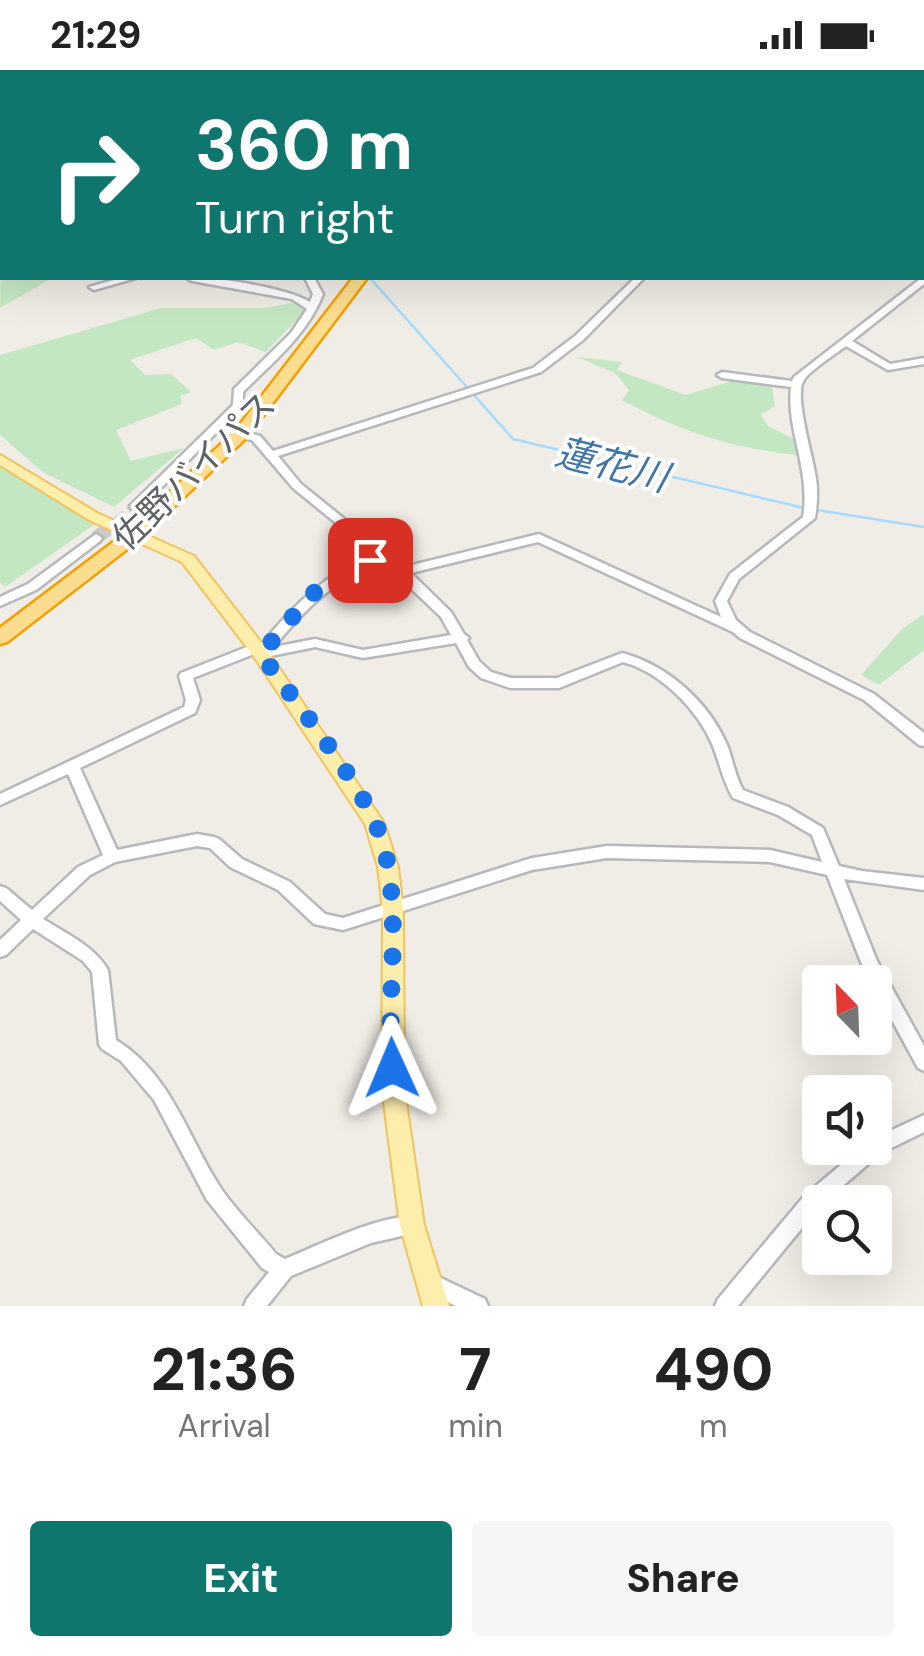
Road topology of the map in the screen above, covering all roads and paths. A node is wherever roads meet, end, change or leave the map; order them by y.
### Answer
1 (123, 280) edge
2 (203, 280) edge
3 (311, 280) edge
4 (346, 280) edge
5 (358, 280) edge
6 (638, 280) edge
7 (923, 283) edge
8 (94, 287) dead end
9 (314, 308) junction
10 (846, 341) junction
11 (924, 361) edge
12 (722, 376) dead end
13 (795, 384) junction
14 (229, 431) junction
15 (271, 454) junction
16 (0, 459) edge
17 (136, 506) tunnel mouth
18 (127, 532) junction
19 (96, 538) tunnel mouth
20 (381, 556) junction
21 (402, 571) junction
22 (0, 602) edge
23 (0, 625) edge
24 (735, 628) junction
25 (0, 638) edge
26 (462, 638) junction
27 (259, 651) junction
28 (924, 741) edge
29 (72, 767) junction
30 (0, 800) edge
31 (112, 857) junction
32 (833, 868) junction
33 (924, 884) edge
34 (0, 892) edge
35 (393, 910) junction
36 (34, 922) junction
37 (0, 950) edge
38 (924, 1063) edge
39 (924, 1123) edge
40 (892, 1138) edge
41 (853, 1165) edge
42 (412, 1225) junction
43 (284, 1270) junction
44 (430, 1283) junction
45 (254, 1306) edge
46 (436, 1306) edge
47 (478, 1306) edge
48 (725, 1306) edge

1 - 8 street
2 - 9 street
3 - 9 street
4 - 14 highway, 佐野バイパス
5 - 14 highway, 佐野バイパス
6 - 15 street
7 - 10 street
9 - 14 street
10 - 11 street
10 - 13 street
12 - 13 street
13 - 24 street
14 - 15 street
14 - 17 street
14 - 18 highway, 佐野バイパス
15 - 20 street
16 - 18 main road
18 - 23 highway, 佐野バイパス
18 - 25 highway, 佐野バイパス
18 - 27 main road
19 - 22 street
20 - 21 street
20 - 27 street
21 - 24 street
21 - 26 street
24 - 28 street
26 - 27 street
26 - 32 street
27 - 29 street
27 - 35 main road
29 - 30 street
29 - 31 street
31 - 35 street
31 - 36 street
32 - 33 street
32 - 35 street
32 - 38 street
34 - 36 street
35 - 42 main road
36 - 37 street
36 - 43 street
39 - 40 street
41 - 48 street
42 - 43 street
42 - 44 main road
43 - 45 street
44 - 46 main road
44 - 47 street

